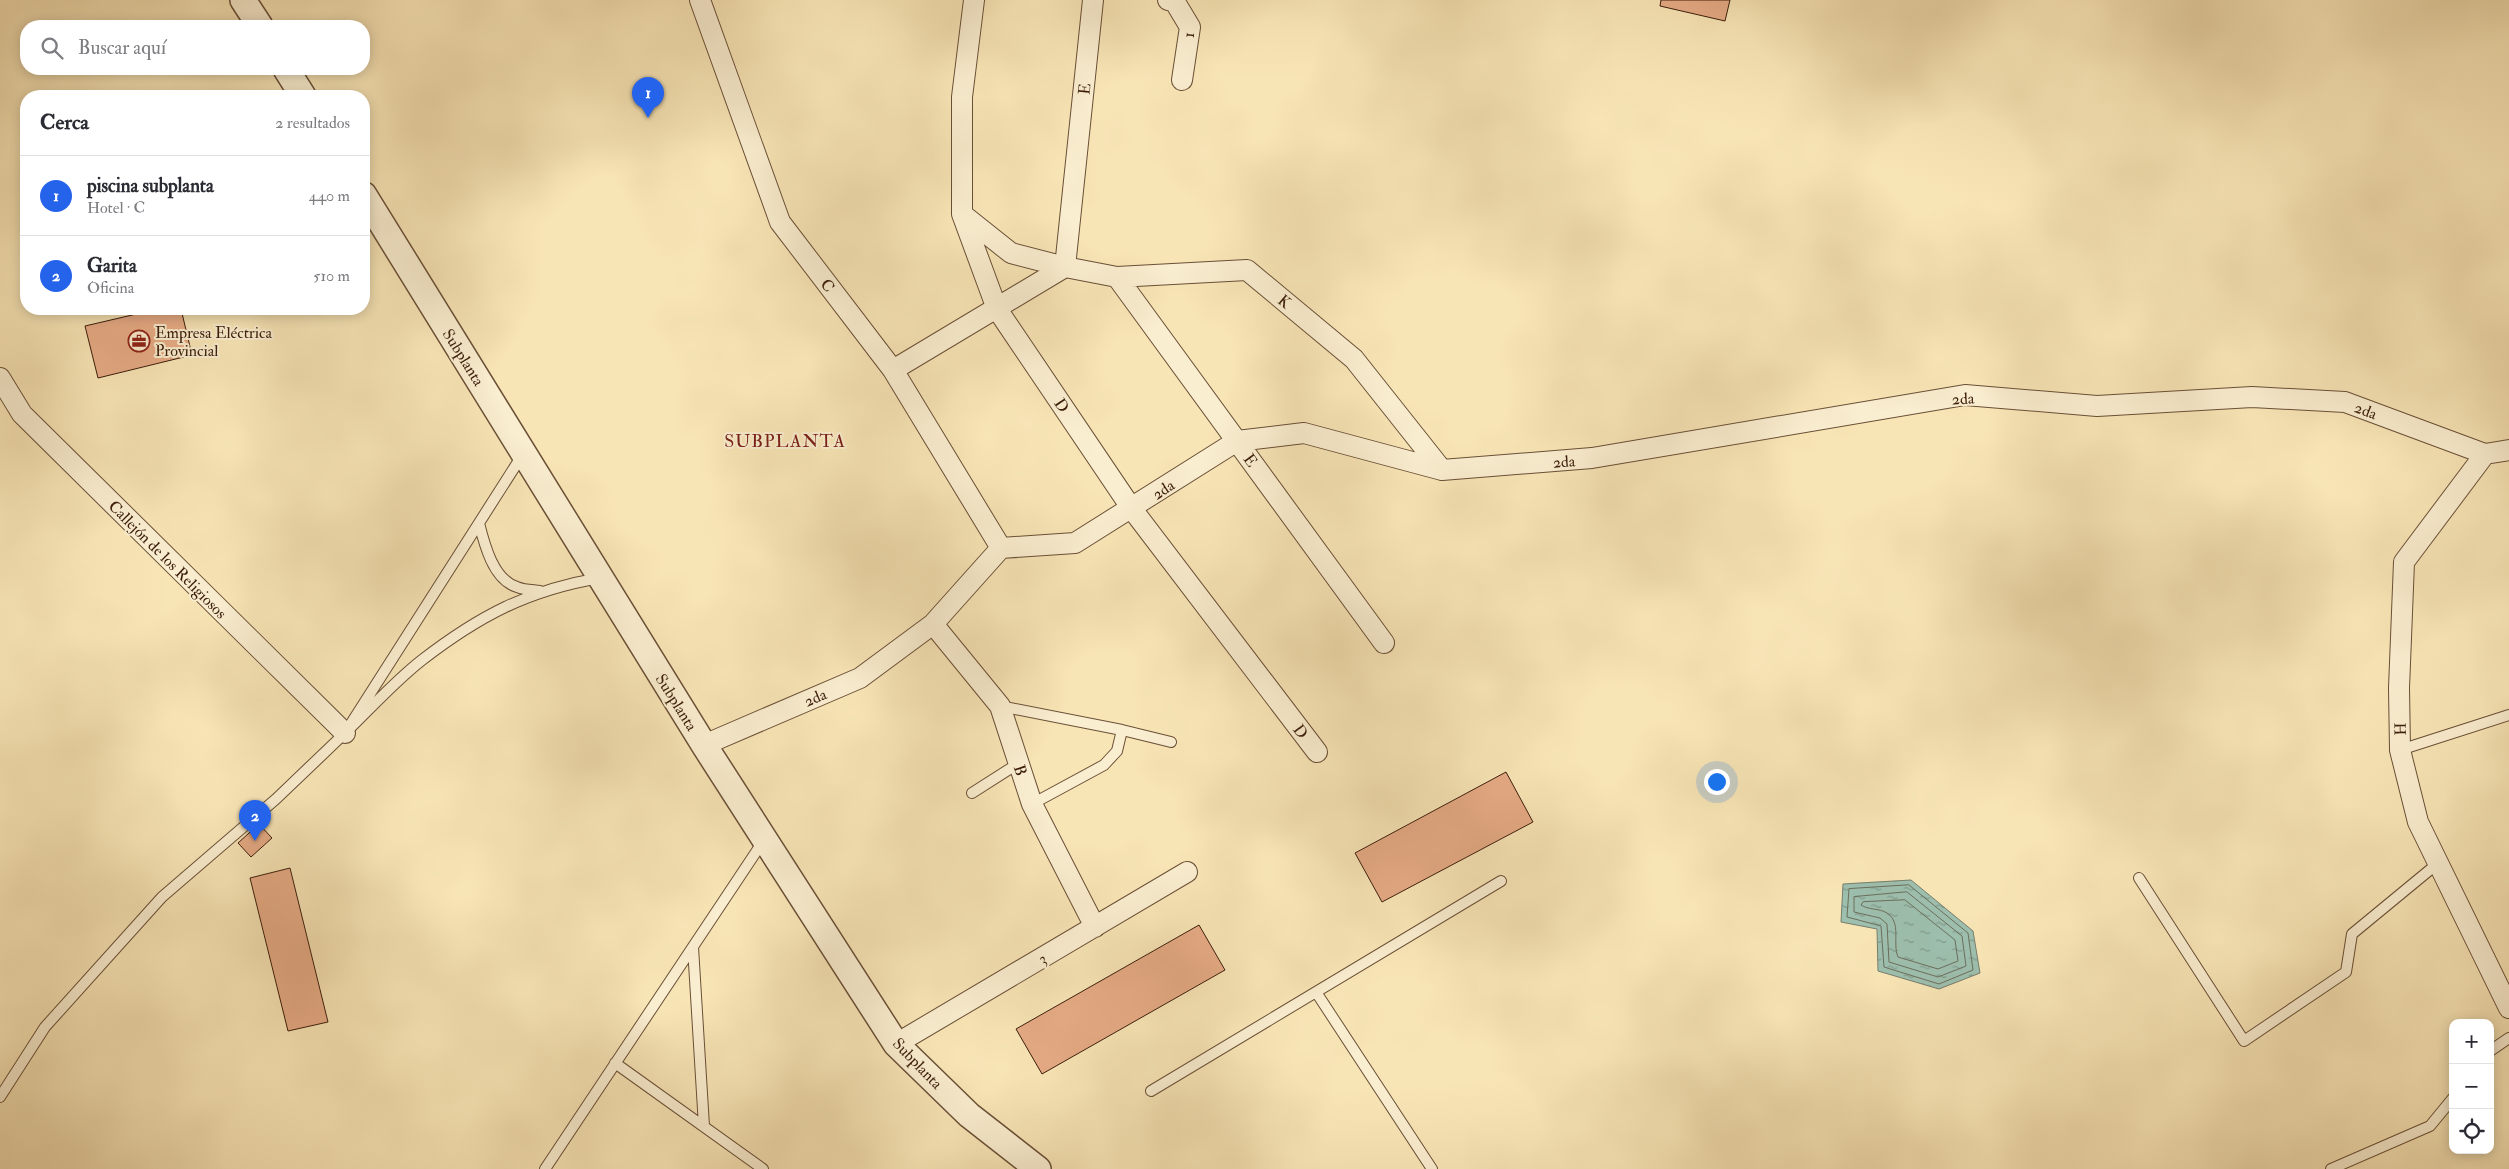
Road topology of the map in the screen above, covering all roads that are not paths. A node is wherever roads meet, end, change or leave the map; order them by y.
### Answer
1 (700, 0) edge
2 (974, 0) edge
3 (1093, 0) edge
4 (1168, 0) edge
5 (246, 1) edge
6 (257, 20) edge
7 (290, 75) edge
8 (1182, 80) dead end
9 (299, 90) edge
10 (370, 205) edge
11 (962, 214) junction
12 (1065, 267) junction
13 (1117, 276) junction
14 (997, 308) junction
15 (893, 370) junction
16 (0, 378) edge
17 (1237, 441) junction
18 (2509, 450) edge
19 (523, 454) junction
20 (2485, 454) junction
21 (1442, 470) junction
22 (1132, 509) junction
23 (479, 523) junction
24 (1001, 548) junction
25 (600, 578) junction
26 (543, 591) junction
27 (933, 624) junction
28 (1384, 644) dead end
29 (1000, 706) junction
30 (2509, 715) edge
31 (1122, 730) junction
32 (345, 733) junction
33 (1171, 742) dead end
34 (704, 745) junction
35 (2400, 750) junction
36 (1317, 752) dead end
37 (1019, 763) junction
38 (972, 793) dead end
39 (1032, 804) junction
40 (765, 839) junction
41 (2437, 864) junction
42 (1187, 872) dead end
43 (2139, 878) dead end
44 (1501, 881) dead end
45 (1095, 927) junction
46 (693, 947) junction
47 (1316, 992) junction
48 (2509, 1008) edge
49 (2509, 1038) edge
50 (896, 1044) junction
51 (2494, 1048) edge
52 (615, 1063) junction
53 (1151, 1091) dead end
54 (0, 1097) edge
55 (2449, 1103) edge
56 (704, 1126) junction
57 (545, 1169) edge
58 (763, 1169) edge
59 (1038, 1169) edge
60 (1432, 1169) edge
61 (2332, 1169) edge

1 - 15 street, C
2 - 11 street, D
3 - 12 street, E
4 - 8 street, 1
5 - 6 street
7 - 9 street
10 - 19 street, Subplanta
11 - 12 street, K
11 - 14 street, D
12 - 13 street, K
12 - 14 street
13 - 17 street, E
13 - 21 street, K
14 - 15 street
14 - 22 street, D
15 - 24 street, C
16 - 32 street, Callejón de los Religiosos
17 - 21 street, 2da
17 - 22 street, 2da
17 - 28 street, E
18 - 20 street, 2da
19 - 23 lane
19 - 25 street, Subplanta
20 - 21 street, 2da
20 - 35 street, H
22 - 24 street, 2da
22 - 36 street, D
23 - 26 lane
23 - 32 lane
24 - 27 street, 2da
25 - 26 lane
25 - 34 street, Subplanta
26 - 32 lane
27 - 29 street, B
27 - 34 street, 2da
29 - 31 lane
29 - 37 street, B
30 - 35 lane
31 - 33 lane
31 - 39 lane
32 - 54 lane
34 - 40 street, Subplanta
35 - 41 street, H
37 - 38 lane
37 - 39 street, B
39 - 45 street, B
40 - 46 lane
40 - 50 street, Subplanta
41 - 43 lane
41 - 48 street, H
42 - 45 street, 3
44 - 47 lane
45 - 50 street, 3
46 - 52 lane
46 - 56 lane
47 - 53 lane
47 - 60 lane
49 - 51 lane
50 - 59 street, Subplanta
52 - 56 lane
52 - 57 lane
55 - 61 lane
56 - 58 lane

